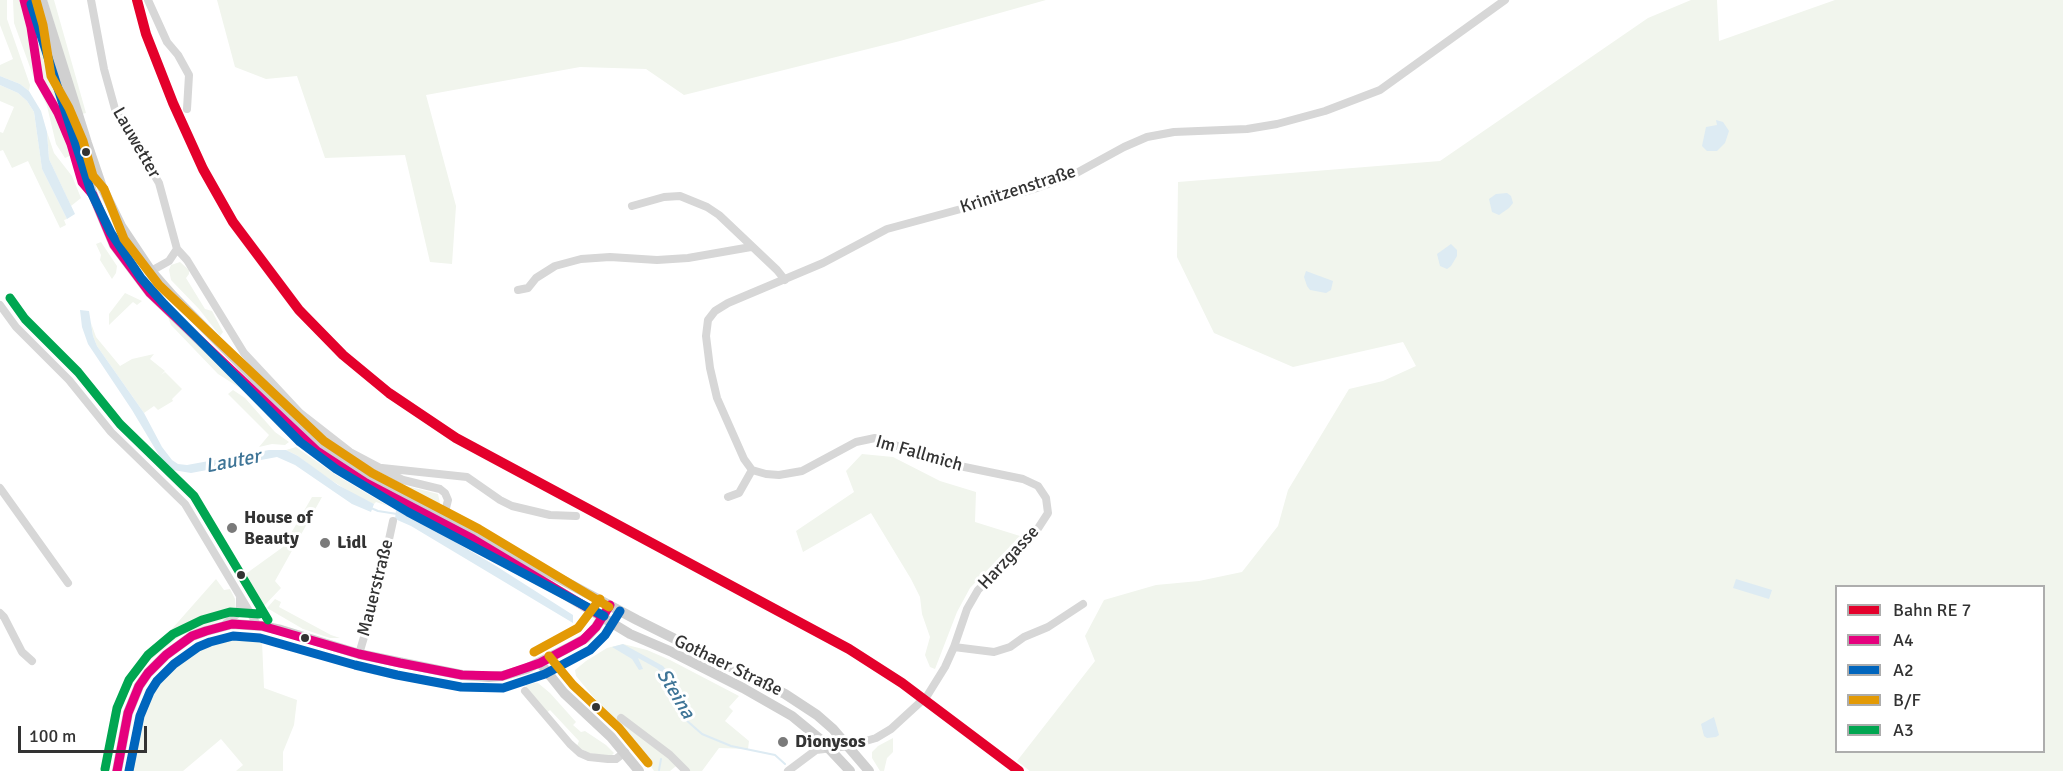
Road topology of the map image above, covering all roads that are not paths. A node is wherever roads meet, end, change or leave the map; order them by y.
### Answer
1 (32, 0) edge
2 (42, 0) edge
3 (91, 0) edge
4 (148, 0) edge
5 (1505, 0) edge
6 (187, 109) dead end
7 (632, 206) dead end
8 (751, 247) junction
9 (177, 249) junction
10 (151, 270) junction
11 (785, 280) junction
12 (518, 290) dead end
13 (0, 305) edge
14 (376, 467) junction
15 (752, 470) junction
16 (1023, 479) joint
17 (0, 488) edge
18 (728, 496) dead end
19 (444, 516) junction
20 (576, 516) dead end
21 (393, 521) dead end
22 (68, 582) dead end
23 (240, 598) junction
24 (1083, 604) dead end
25 (610, 605) junction
26 (0, 613) edge
27 (603, 617) junction
28 (258, 626) junction
29 (221, 627) junction
30 (954, 647) junction
31 (359, 654) junction
32 (32, 661) dead end
33 (540, 663) junction
34 (525, 691) dead end
35 (621, 718) dead end
36 (849, 746) junction
37 (829, 748) junction
38 (625, 752) junction
39 (117, 771) edge
40 (639, 771) edge
41 (686, 771) edge
42 (788, 771) edge
43 (850, 771) edge
44 (869, 771) edge

1 - 27 main road, Gothaer Straße
2 - 10 main road, Gothaer Straße
3 - 9 street, Lauwetter
4 - 6 street
5 - 11 street, Krinitzenstraße
7 - 8 street
8 - 11 street
8 - 12 street
9 - 10 street
9 - 14 street, Lauwetter
10 - 19 main road, Gothaer Straße
11 - 15 street, Krinitzenstraße
13 - 23 street
14 - 19 street, Lauwetter
14 - 20 street
15 - 16 street, Im Fallmich
15 - 18 street
16 - 30 street, Harzgasse
17 - 22 street
19 - 25 main road, Gothaer Straße
21 - 31 street, Mauerstraße
23 - 28 street
23 - 29 street
24 - 30 street
25 - 27 main road
25 - 36 main road, Gothaer Straße
26 - 32 street
27 - 33 main road
27 - 37 main road, Gothaer Straße
28 - 29 main road
28 - 31 main road
29 - 39 main road
30 - 36 street, Harzgasse
31 - 33 main road
33 - 38 main road
34 - 38 street
35 - 41 street
36 - 37 street, Harzgasse
36 - 44 main road, Gothaer Straße
37 - 42 street, Harzgasse
37 - 43 main road, Gothaer Straße
38 - 40 main road

